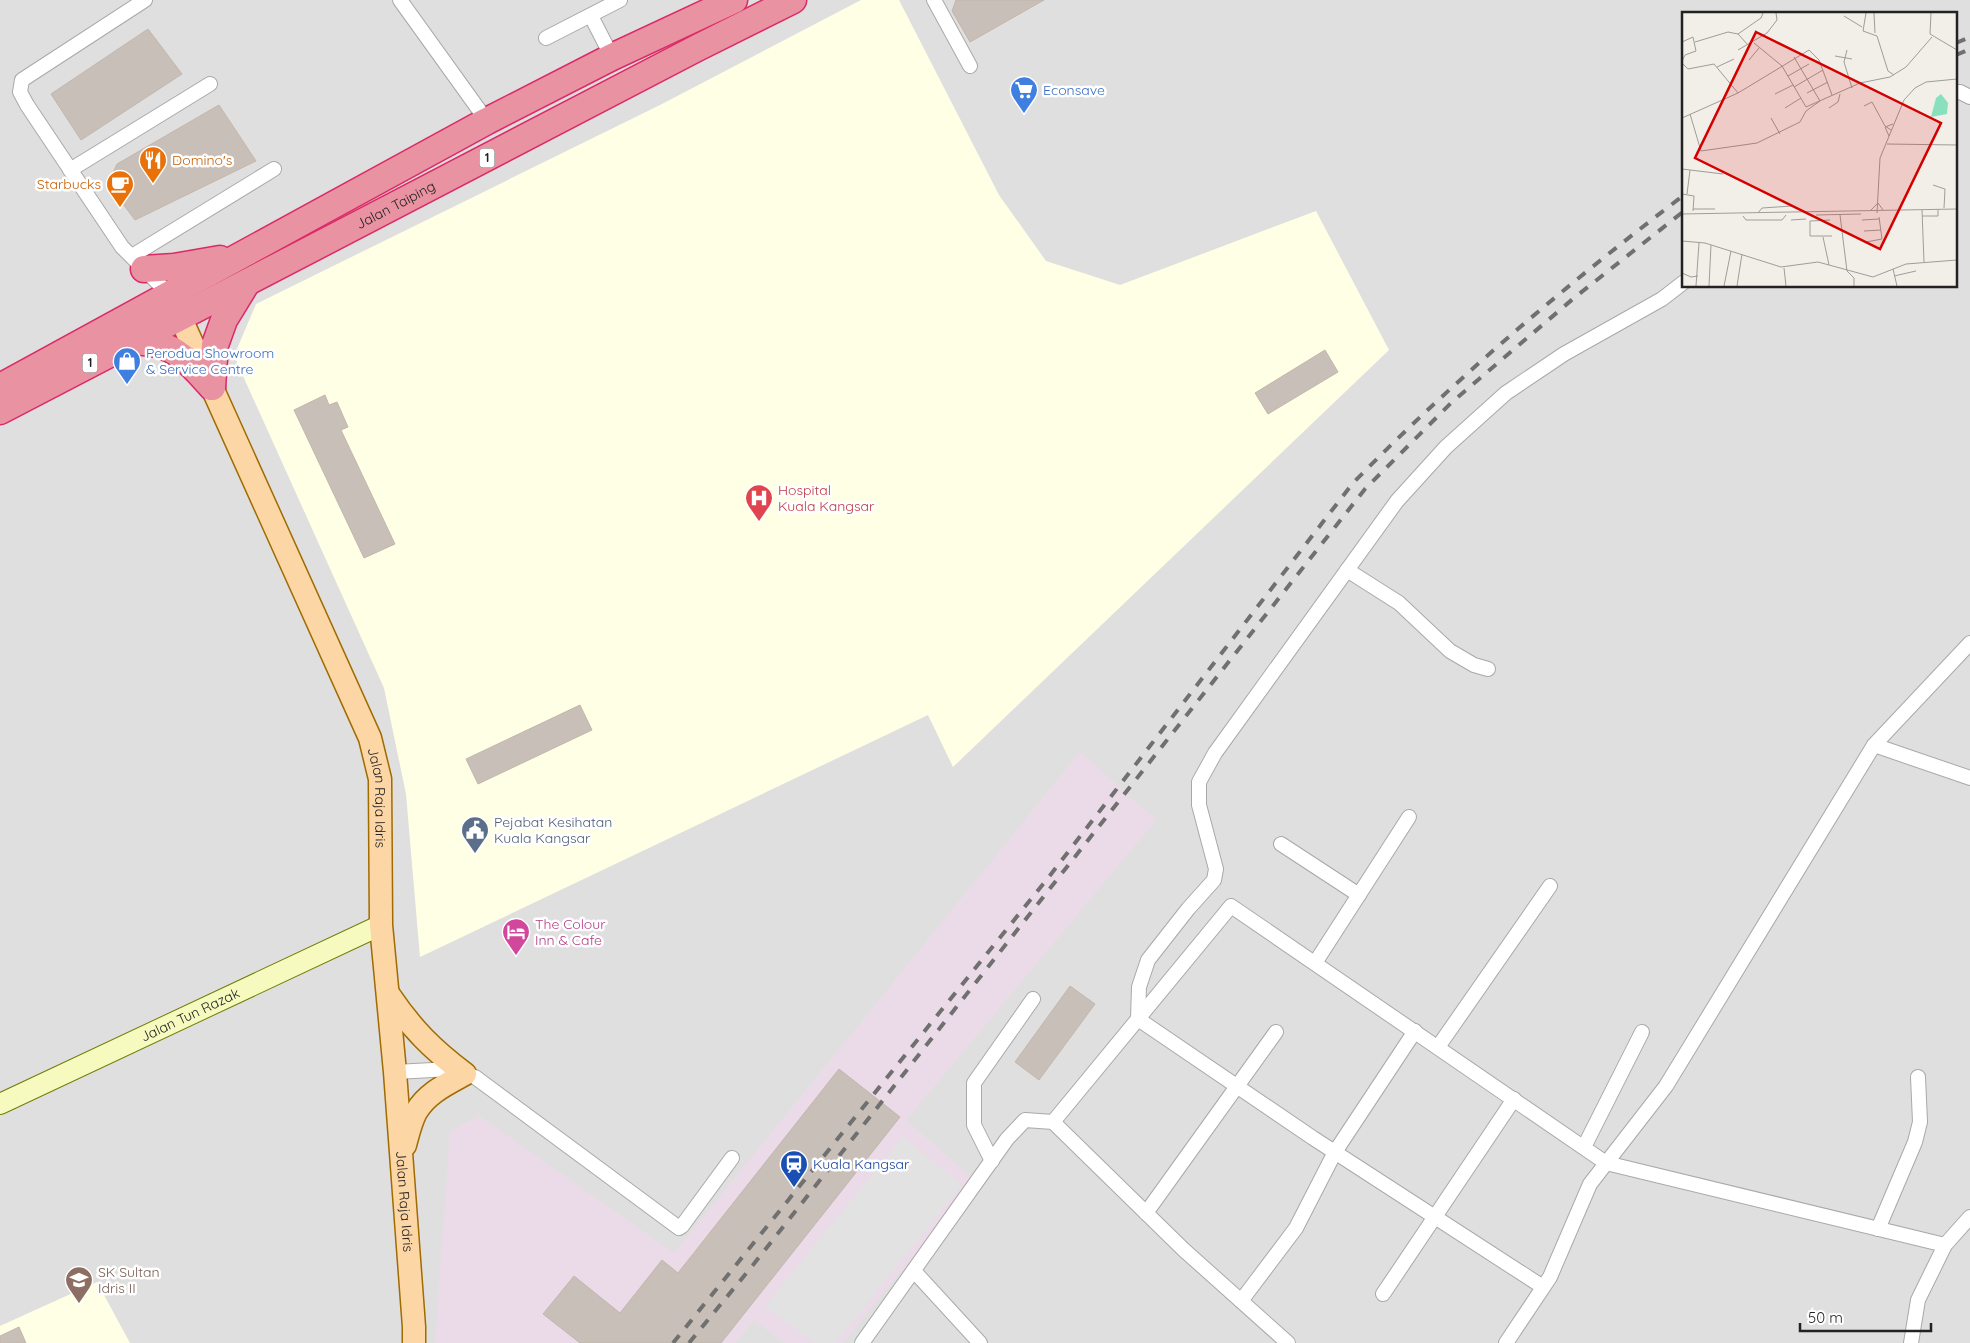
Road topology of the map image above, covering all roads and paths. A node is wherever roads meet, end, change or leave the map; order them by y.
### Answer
1 (145, 0) edge
2 (400, 0) edge
3 (620, 0) edge
4 (734, 0) edge
5 (793, 0) edge
6 (936, 1) edge
7 (591, 16) junction
8 (546, 38) dead end
9 (697, 48) junction
10 (612, 57) junction
11 (970, 66) dead end
12 (210, 84) dead end
13 (1958, 92) edge
14 (1970, 97) edge
15 (487, 121) junction
16 (70, 170) junction
17 (274, 170) dead end
18 (245, 254) junction
19 (138, 262) junction
20 (246, 283) junction
21 (1682, 284) edge
22 (176, 307) junction
23 (134, 341) junction
24 (0, 387) edge
25 (212, 387) junction
26 (0, 411) edge
27 (1347, 570) junction
28 (1970, 643) edge
29 (1488, 669) dead end
30 (1874, 745) junction
31 (1970, 778) edge
32 (1409, 817) dead end
33 (1281, 844) dead end
34 (1550, 886) dead end
35 (1359, 895) junction
36 (381, 925) junction
37 (1315, 963) junction
38 (387, 992) junction
39 (1033, 999) dead end
40 (1138, 1019) junction
41 (1415, 1031) junction
42 (1276, 1032) dead end
43 (1642, 1032) dead end
44 (1438, 1047) junction
45 (395, 1072) junction
46 (465, 1074) junction
47 (1918, 1077) dead end
48 (1237, 1086) junction
49 (1514, 1099) junction
50 (0, 1104) edge
51 (1053, 1122) junction
52 (1584, 1147) junction
53 (1335, 1152) junction
54 (401, 1156) junction
55 (732, 1158) dead end
56 (992, 1161) junction
57 (1606, 1163) junction
58 (1146, 1213) junction
59 (1970, 1217) edge
60 (1434, 1218) junction
61 (1878, 1229) junction
62 (1945, 1245) junction
63 (914, 1271) junction
64 (1543, 1287) junction
65 (1383, 1294) dead end
66 (1240, 1301) junction
67 (414, 1343) edge
68 (862, 1343) edge
69 (980, 1343) edge
70 (1288, 1343) edge
71 (1506, 1343) edge
72 (1911, 1343) edge

1 - 16 street
2 - 15 street
3 - 7 street
4 - 10 highway, Jalan Taiping / 1
5 - 9 highway, Jalan Taiping / 1
6 - 11 street
7 - 8 street
7 - 10 street
9 - 10 highway
9 - 20 highway, Jalan Taiping / 1
10 - 15 highway, Jalan Taiping / 1
12 - 16 street
13 - 14 street
15 - 18 highway, Jalan Taiping / 1
16 - 19 street
17 - 19 street
18 - 19 highway
18 - 22 highway, Jalan Taiping / 1
19 - 22 street
20 - 22 highway, Jalan Taiping / 1
20 - 25 highway
21 - 27 street
22 - 23 highway, Jalan Taiping / 1
22 - 24 highway, Jalan Taiping / 1
22 - 25 main road, Jalan Raja Idris
23 - 25 highway
23 - 26 highway, Jalan Taiping / 1
25 - 36 main road, Jalan Raja Idris
27 - 29 street
27 - 40 street
28 - 30 street
30 - 31 street
30 - 57 street
32 - 35 street
33 - 35 street
34 - 44 street
35 - 37 street
36 - 38 main road, Jalan Raja Idris
36 - 50 street, Jalan Tun Razak
37 - 40 street
37 - 41 street
38 - 45 main road, Jalan Raja Idris
38 - 46 main road
39 - 56 street
40 - 48 street
40 - 51 street
41 - 44 street
41 - 53 street
42 - 48 street
43 - 52 street
44 - 49 street
45 - 46 street
45 - 54 main road, Jalan Raja Idris
46 - 54 main road
46 - 55 street
47 - 61 street
48 - 53 street
48 - 58 street
49 - 52 street
49 - 60 street
51 - 56 street
51 - 58 street
52 - 57 street
53 - 60 street
53 - 66 street
54 - 67 main road, Jalan Raja Idris
56 - 63 street
57 - 61 street
57 - 64 street
58 - 66 street
59 - 62 street
60 - 64 street
60 - 65 street
61 - 62 street
62 - 72 street
63 - 68 street
63 - 69 street
64 - 71 street
66 - 70 street

